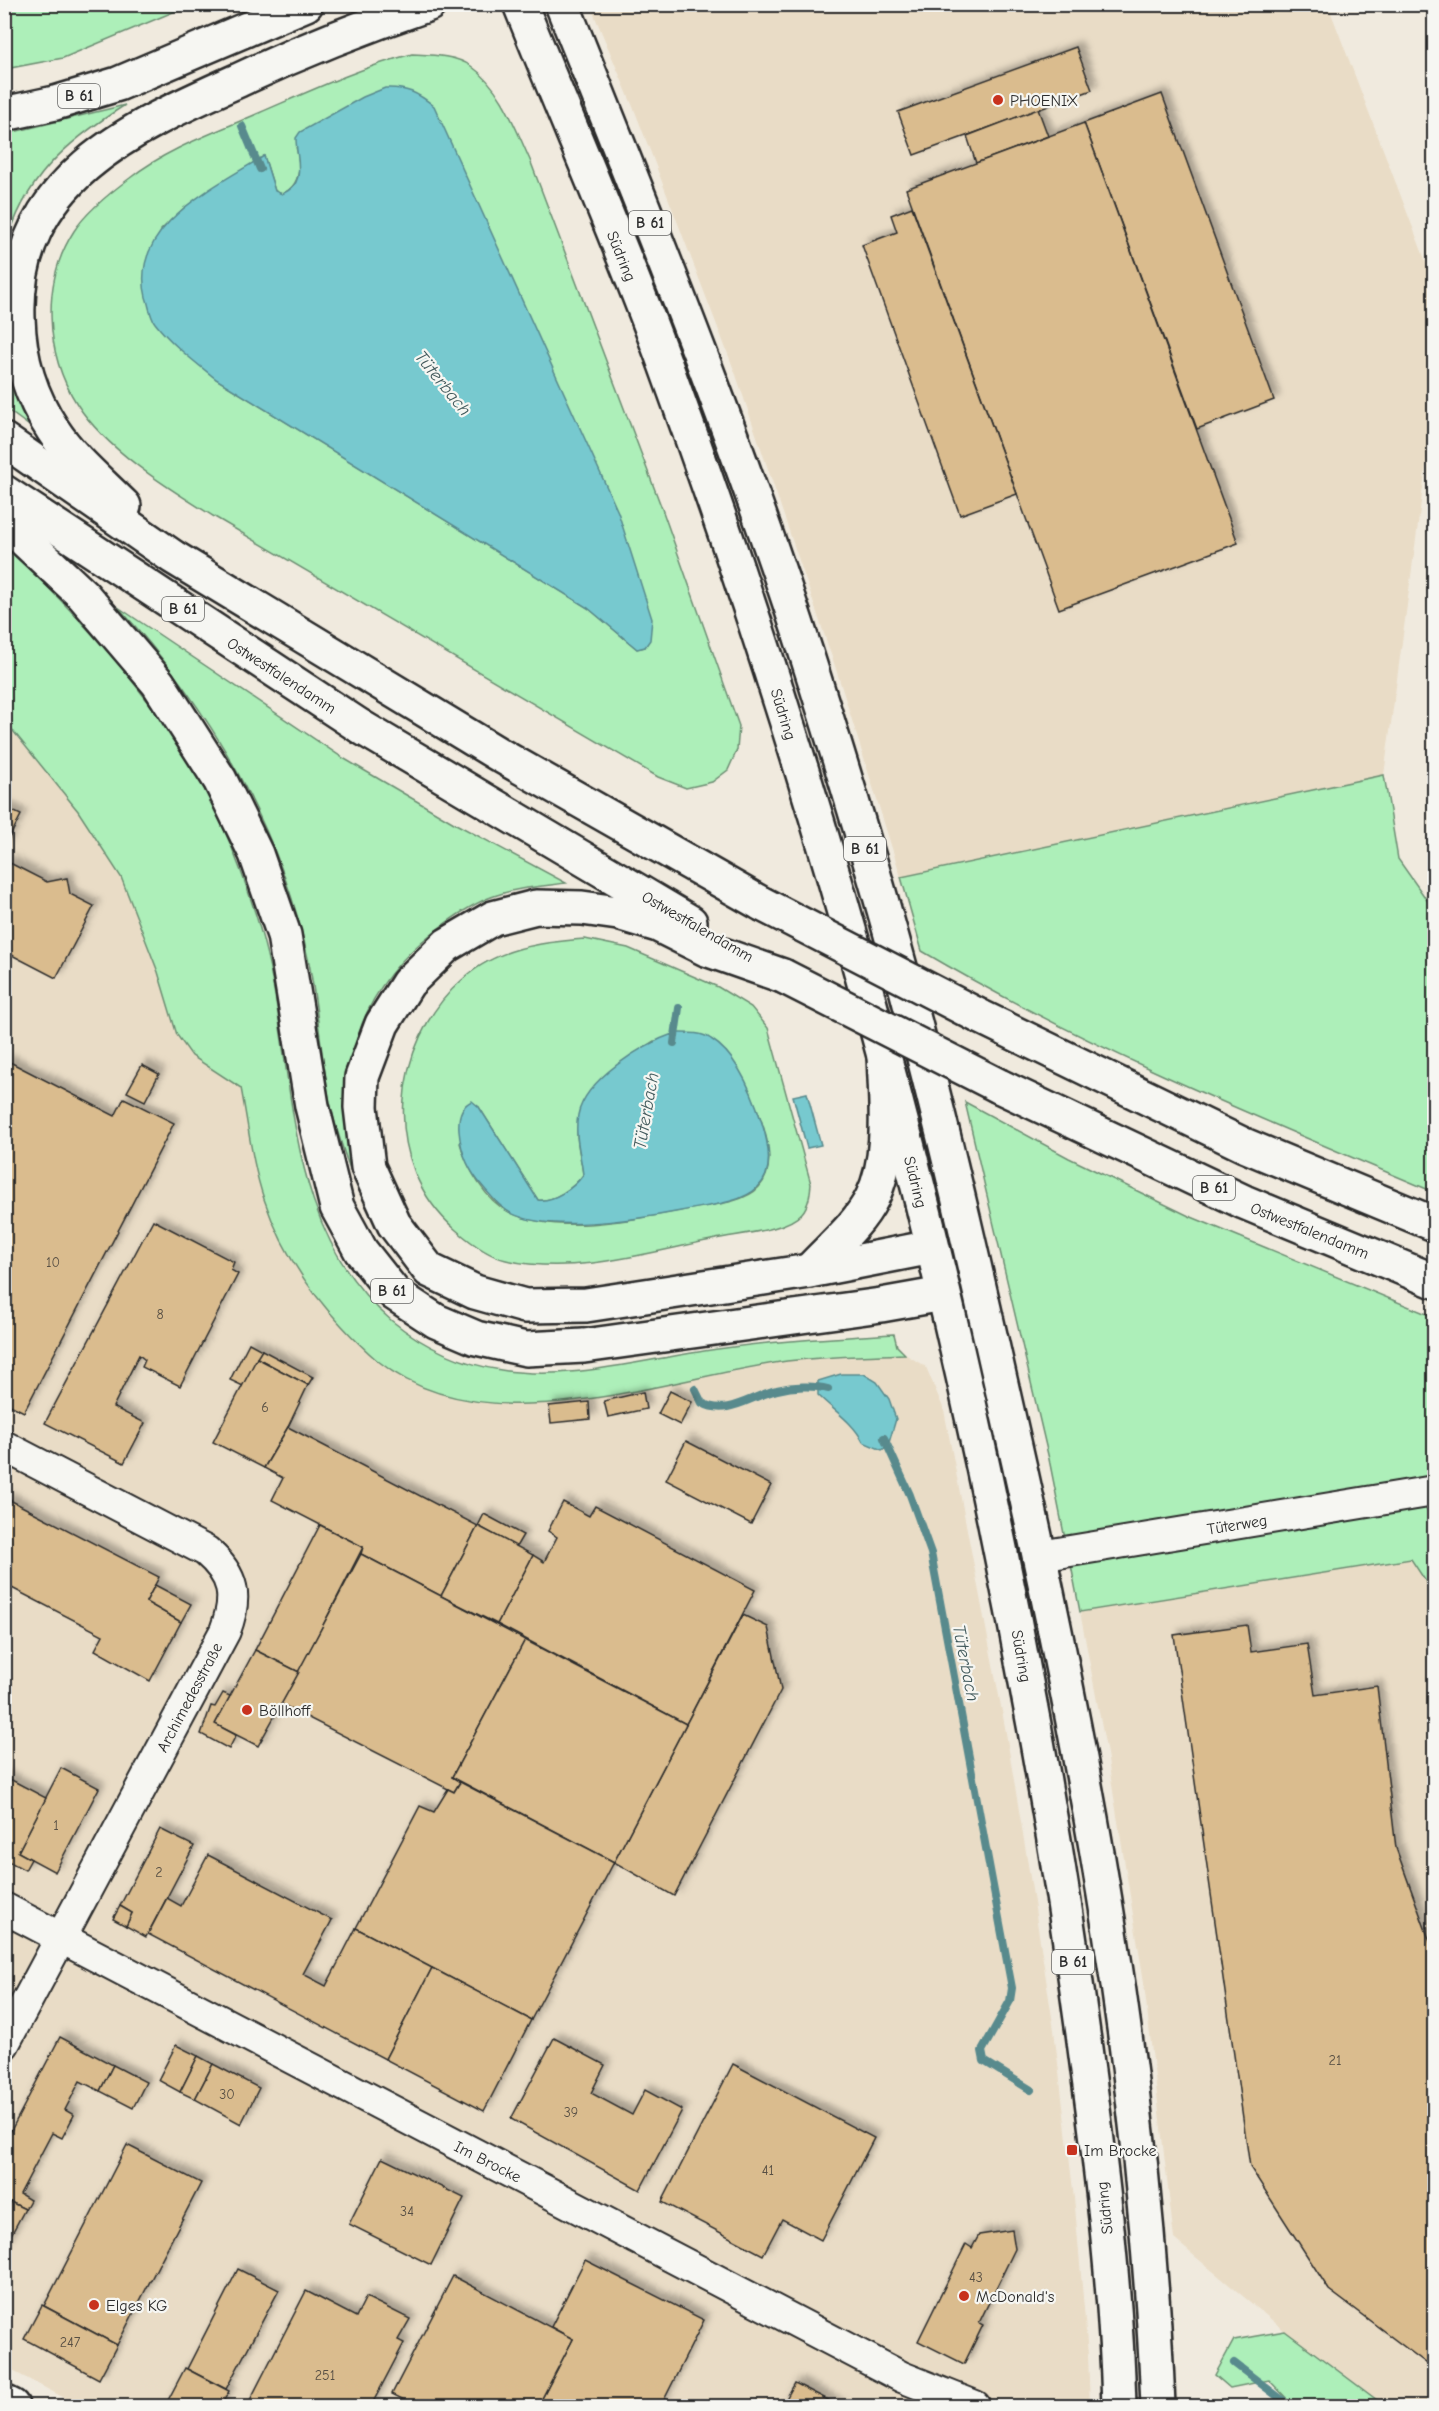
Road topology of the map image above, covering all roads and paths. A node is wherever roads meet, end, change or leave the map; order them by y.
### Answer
1 (429, 4) edge
2 (520, 4) edge
3 (562, 4) edge
4 (304, 5) edge
5 (4, 114) edge
6 (4, 440) edge
7 (4, 492) edge
8 (4, 521) edge
9 (173, 557) junction
10 (783, 976) junction
11 (884, 1053) junction
12 (1434, 1224) edge
13 (932, 1247) junction
14 (974, 1262) junction
15 (809, 1271) junction
16 (1434, 1281) edge
17 (944, 1294) junction
18 (4, 1446) edge
19 (1434, 1491) edge
20 (1040, 1556) junction
21 (4, 1908) edge
22 (60, 1937) junction
23 (4, 2044) edge
24 (4, 2402) edge
25 (12, 2406) edge
26 (975, 2406) edge
27 (1119, 2406) edge
28 (1158, 2406) edge

1 - 9 main road
2 - 11 main road, Südring
3 - 14 main road, B 61
4 - 5 main road, B 61
6 - 9 main road, B 61
7 - 10 main road, Ostwestfalendamm / B 61
8 - 17 main road, B 61
9 - 12 main road, B 61, bridge
10 - 15 main road
10 - 16 main road, Ostwestfalendamm / B 61, bridge
11 - 13 main road, Südring
11 - 15 main road
13 - 14 main road
13 - 15 main road
13 - 17 main road, Südring
14 - 17 main road
14 - 20 main road, B 61
17 - 27 main road, Südring / B 61
18 - 22 street, Archimedesstraße
19 - 20 street, Tüterweg
20 - 28 main road, B 61
21 - 22 street, Im Brocke
22 - 23 street, Archimedesstraße
22 - 26 street, Im Brocke
24 - 25 main road

